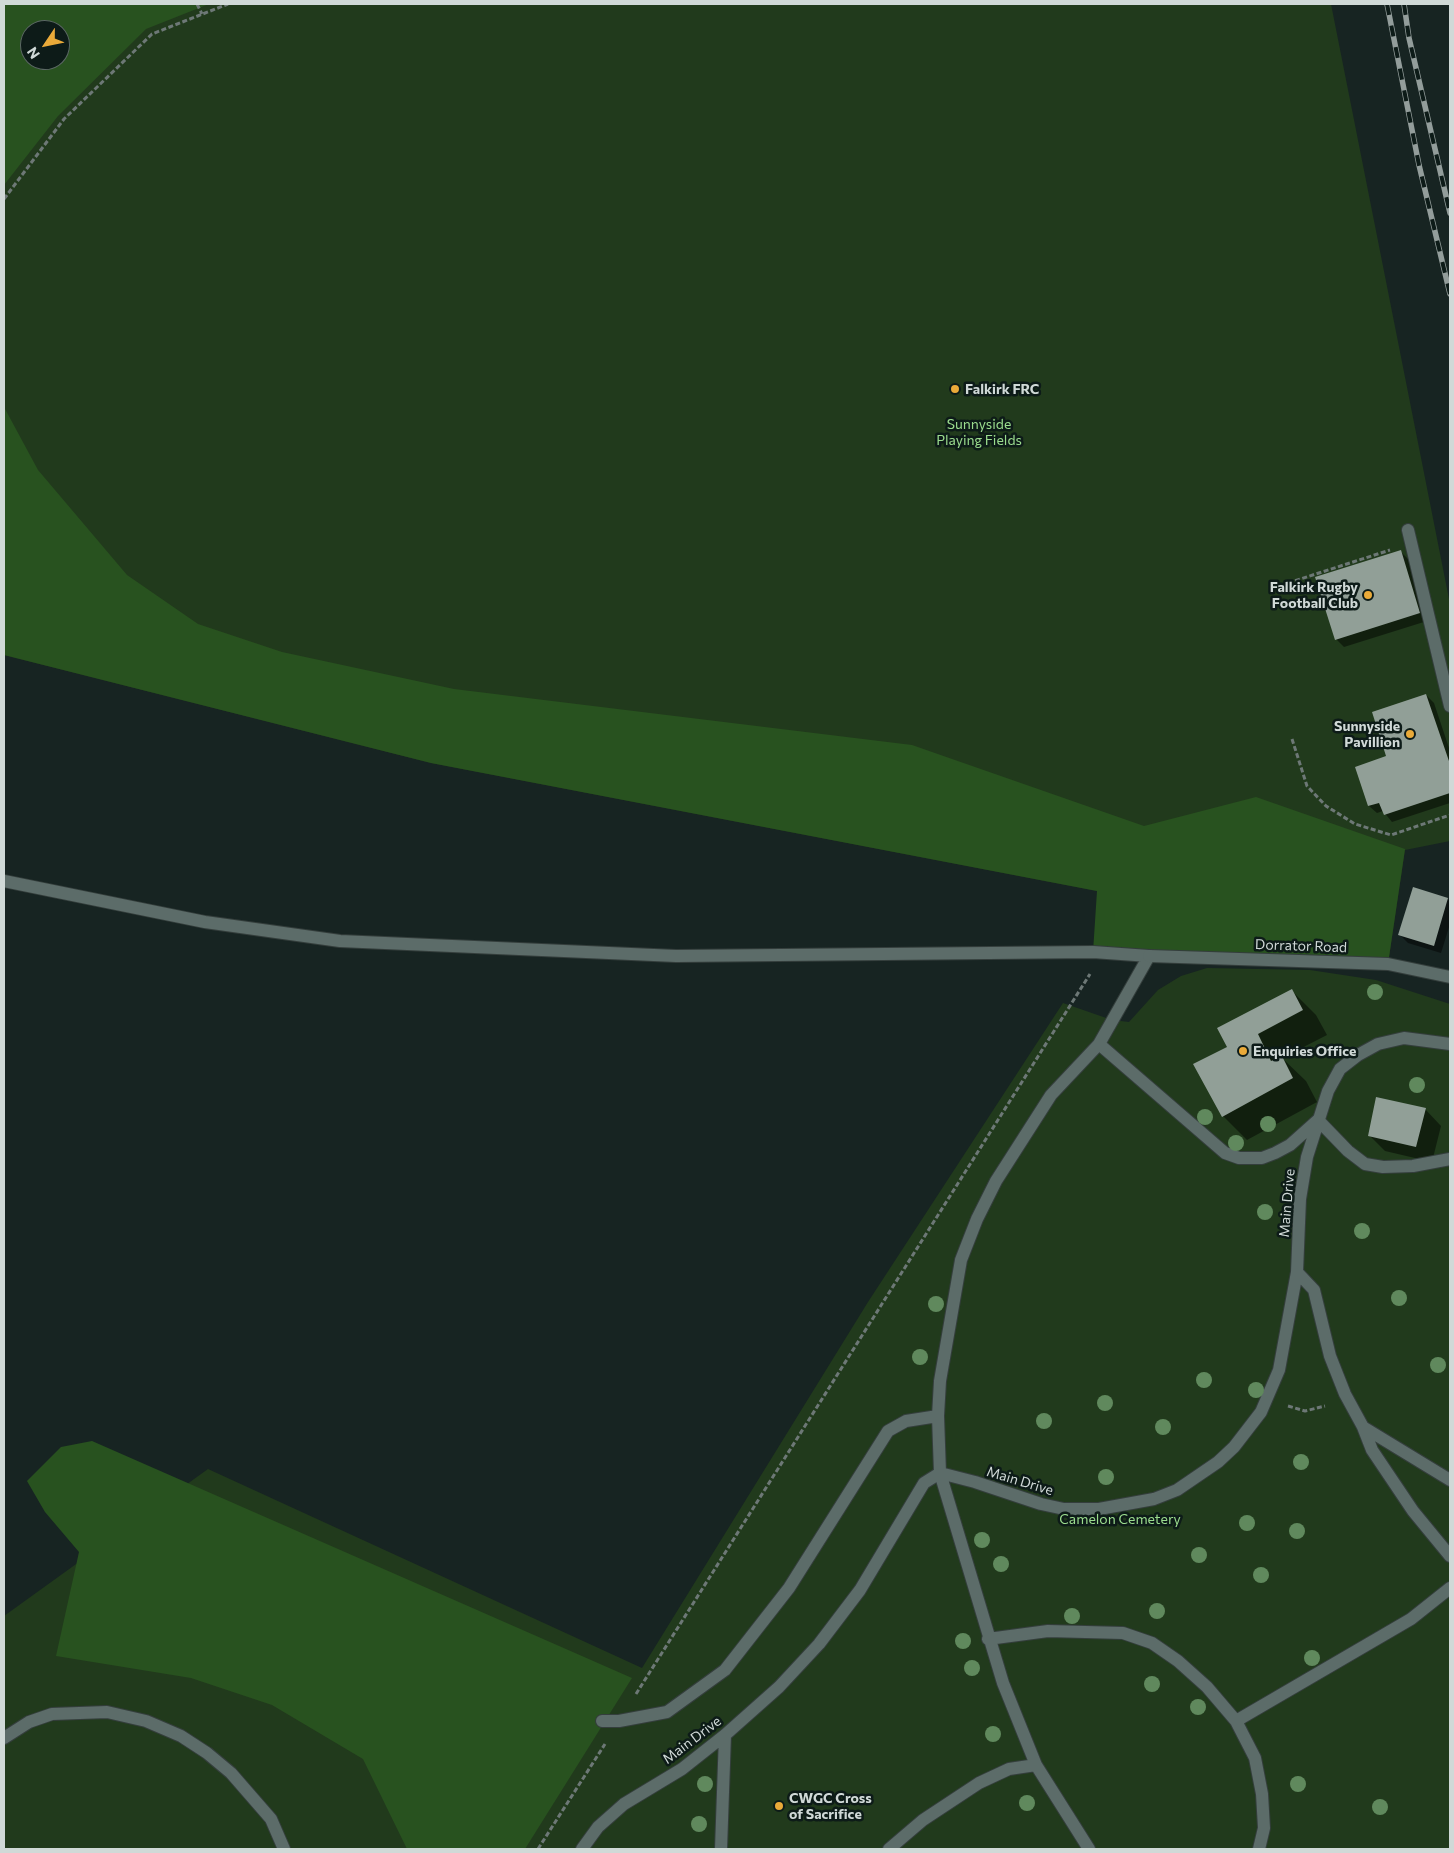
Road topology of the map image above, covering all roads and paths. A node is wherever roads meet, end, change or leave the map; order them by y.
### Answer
1 (198, 4) edge
2 (228, 4) edge
3 (202, 14) junction
4 (4, 199) edge
5 (1408, 530) dead end
6 (1411, 543) junction
7 (1288, 583) dead end
8 (1450, 706) edge
9 (1292, 739) dead end
10 (1450, 815) edge
11 (4, 881) edge
12 (1104, 953) junction
13 (1149, 956) junction
14 (1450, 977) edge
15 (1098, 1044) junction
16 (1450, 1044) edge
17 (1318, 1120) junction
18 (1450, 1159) edge
19 (1297, 1272) junction
20 (1345, 1394) junction
21 (1269, 1395) junction
22 (938, 1416) junction
23 (1363, 1428) junction
24 (940, 1473) junction
25 (1450, 1480) edge
26 (1450, 1556) edge
27 (1450, 1588) edge
28 (988, 1639) junction
29 (602, 1721) dead end
30 (619, 1721) junction
31 (1236, 1721) junction
32 (725, 1736) junction
33 (4, 1738) edge
34 (1036, 1765) junction
35 (284, 1849) edge
36 (538, 1849) edge
37 (582, 1849) edge
38 (721, 1849) edge
39 (889, 1849) edge
40 (1089, 1849) edge
41 (1259, 1849) edge

1 - 3 path
2 - 3 path
3 - 4 path
5 - 6 street
6 - 7 path
6 - 8 street
9 - 10 path
11 - 12 street, Dorrator Road
12 - 13 street, Dorrator Road
12 - 30 path
13 - 14 street, Dorrator Road
13 - 15 street
15 - 17 street
15 - 22 street
16 - 17 street, Main Drive
17 - 18 street
17 - 19 street, Main Drive
19 - 20 street
19 - 21 street, Main Drive
20 - 21 path
20 - 23 street
21 - 24 street, Main Drive
22 - 24 street
22 - 30 street
23 - 25 street
23 - 26 street
24 - 28 street
24 - 32 street, Main Drive
27 - 31 street
28 - 31 street
28 - 34 street
29 - 30 street
30 - 36 path
31 - 41 street
32 - 37 street, Main Drive
32 - 38 street
33 - 35 street
34 - 39 street
34 - 40 street

